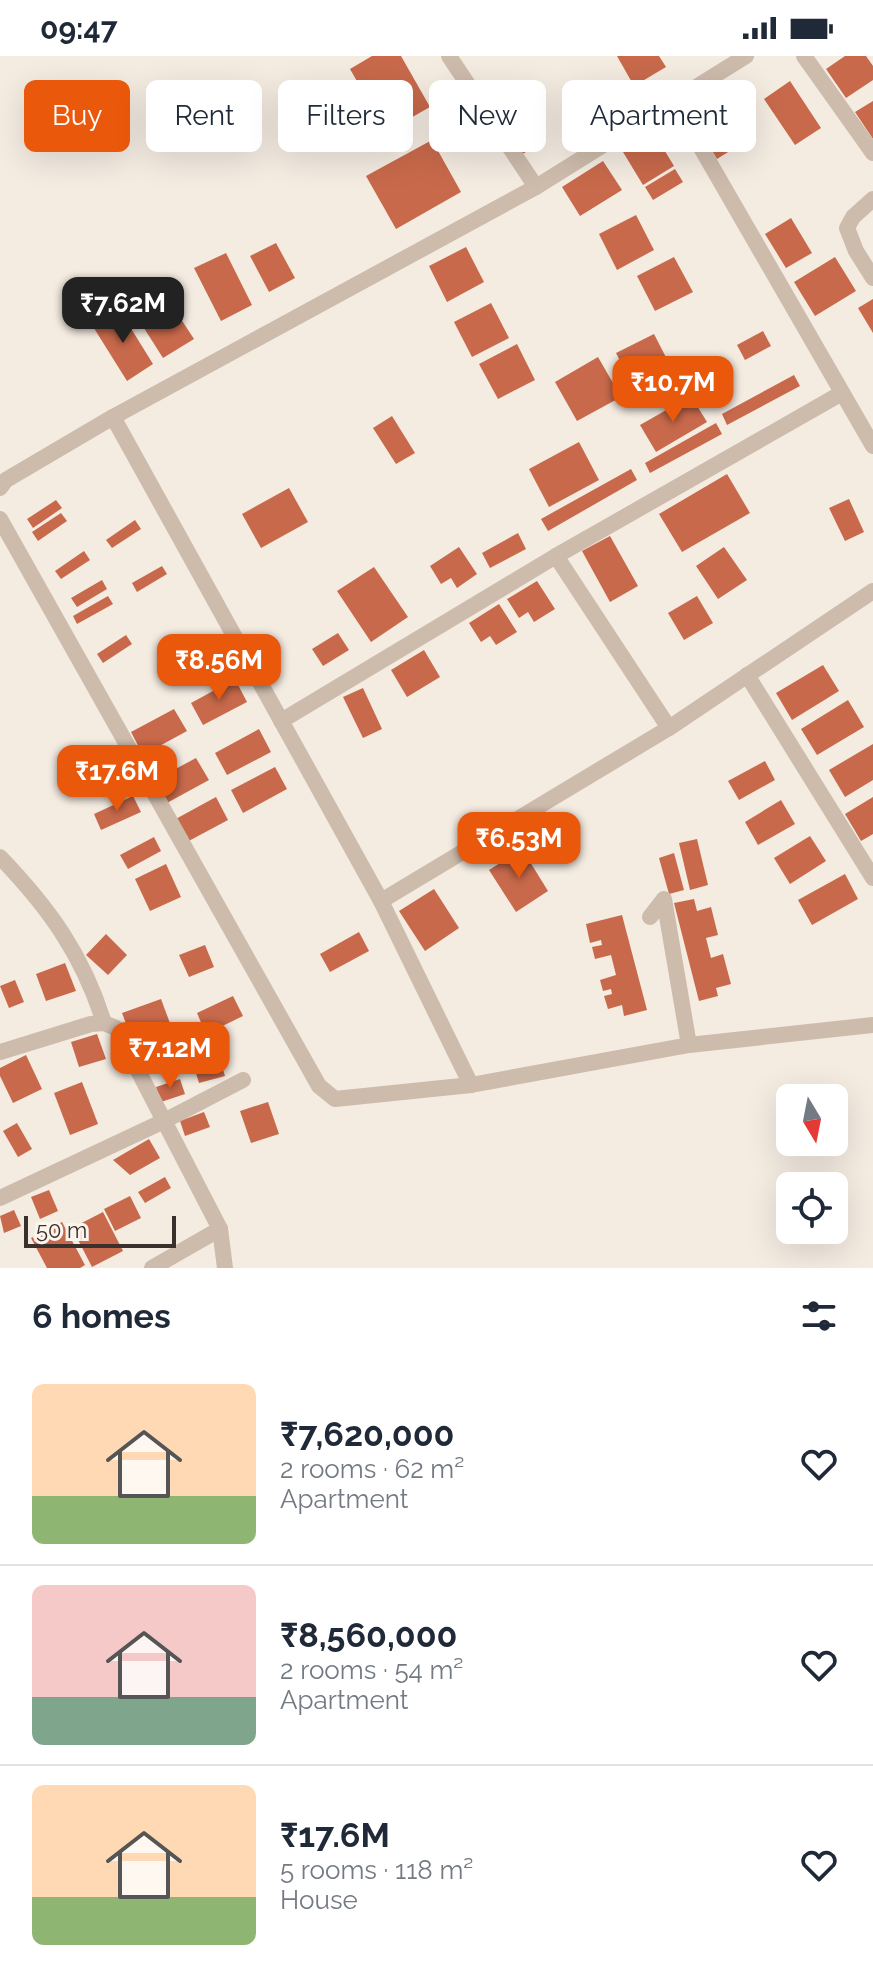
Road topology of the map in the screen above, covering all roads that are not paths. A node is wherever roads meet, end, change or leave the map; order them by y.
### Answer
1 (449, 56) edge
2 (746, 56) edge
3 (804, 56) edge
4 (708, 80) edge
5 (592, 152) edge
6 (703, 152) edge
7 (873, 153) edge
8 (536, 187) junction
9 (873, 199) edge
10 (873, 278) edge
11 (842, 393) junction
12 (113, 417) junction
13 (873, 446) edge
14 (0, 488) edge
15 (0, 519) edge
16 (556, 556) junction
17 (873, 591) edge
18 (747, 675) junction
19 (281, 721) junction
20 (669, 728) junction
21 (0, 857) edge
22 (873, 878) edge
23 (381, 901) junction
24 (650, 917) dead end
25 (104, 1023) junction
26 (873, 1025) edge
27 (689, 1045) junction
28 (0, 1052) edge
29 (243, 1080) dead end
30 (471, 1085) junction
31 (164, 1121) junction
32 (0, 1198) edge
33 (220, 1229) junction
34 (152, 1268) edge
35 (225, 1268) edge

1 - 8 street
2 - 4 street
3 - 7 street
5 - 8 street
6 - 11 street
8 - 12 street
9 - 10 street
11 - 13 street
11 - 16 street
12 - 14 street
12 - 19 street
15 - 30 street
16 - 19 street
16 - 20 street
17 - 18 street
18 - 20 street
18 - 22 street
19 - 23 street
20 - 23 street
21 - 25 street
23 - 30 street
24 - 27 street
25 - 28 street
25 - 31 street
26 - 27 street
27 - 30 street
29 - 31 street
31 - 32 street
31 - 33 street
33 - 34 street
33 - 35 street

